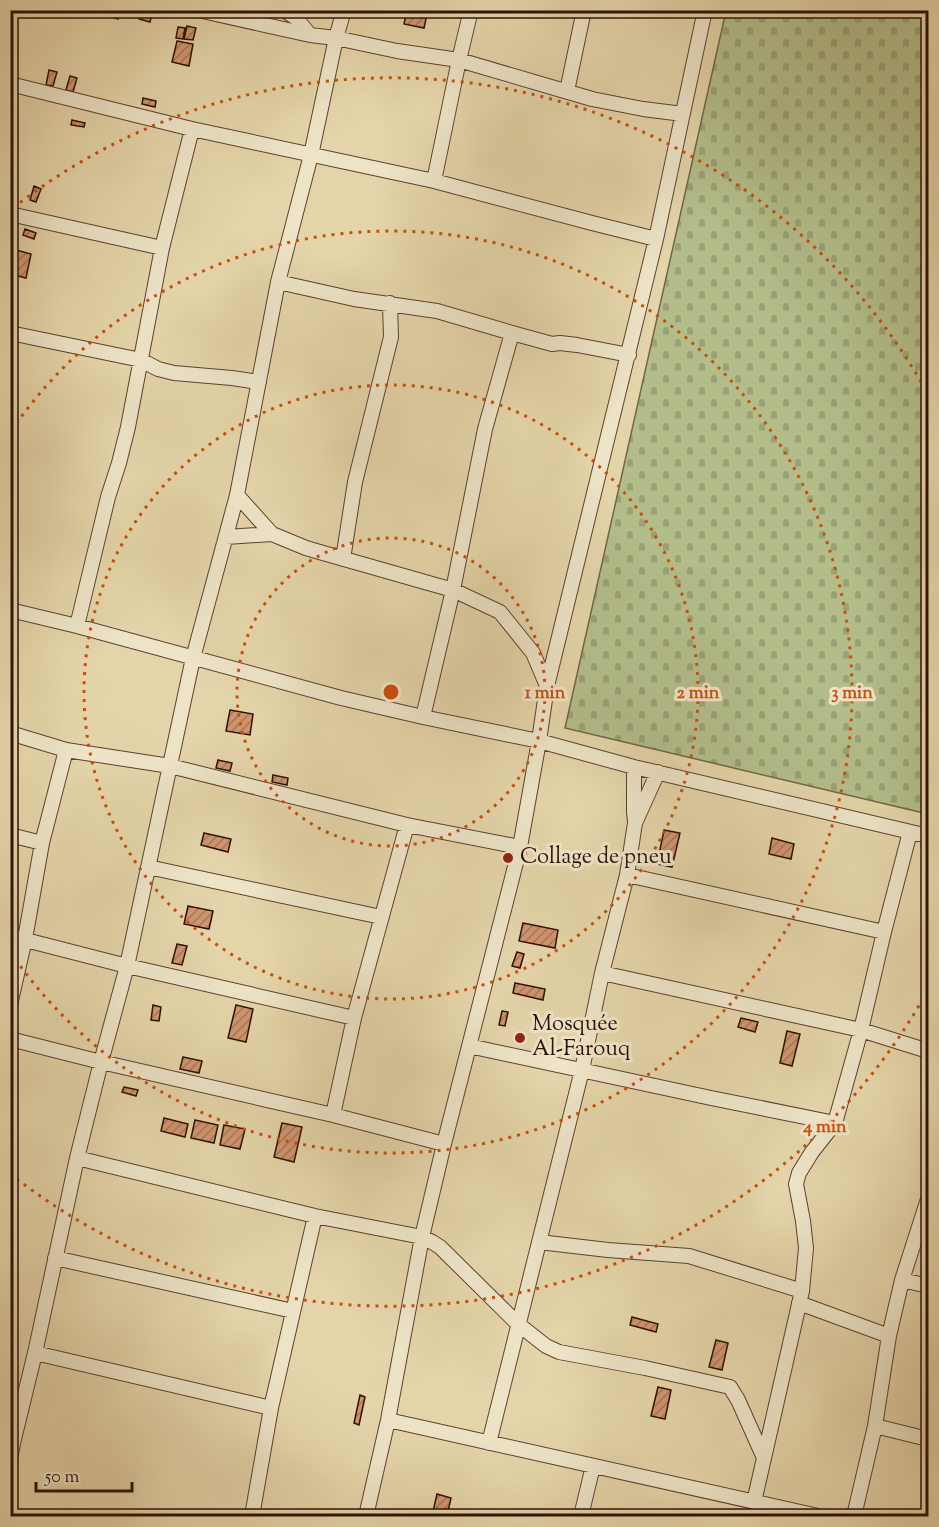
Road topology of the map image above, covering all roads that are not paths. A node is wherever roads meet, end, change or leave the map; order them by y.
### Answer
1 (198, 10) edge
2 (284, 10) edge
3 (344, 10) edge
4 (471, 10) edge
5 (584, 10) edge
6 (705, 10) edge
7 (310, 35) junction
8 (336, 38) junction
9 (459, 60) junction
10 (10, 84) edge
11 (567, 91) junction
12 (682, 114) junction
13 (192, 129) junction
14 (310, 155) junction
15 (434, 181) junction
16 (10, 214) edge
17 (656, 239) junction
18 (162, 248) junction
19 (278, 282) junction
20 (390, 303) junction
21 (10, 333) edge
22 (512, 333) junction
23 (629, 355) junction
24 (141, 360) junction
25 (259, 382) junction
26 (237, 495) junction
27 (272, 534) junction
28 (226, 537) junction
29 (343, 559) junction
30 (453, 590) junction
31 (10, 610) edge
32 (77, 626) junction
33 (194, 658) junction
34 (547, 686) junction
35 (423, 717) junction
36 (10, 733) edge
37 (539, 741) junction
38 (66, 750) junction
39 (170, 766) junction
40 (634, 767) junction
41 (658, 772) junction
42 (635, 823) junction
43 (407, 825) junction
44 (910, 831) junction
45 (10, 835) edge
46 (928, 836) edge
47 (42, 843) junction
48 (520, 847) junction
49 (148, 867) junction
50 (627, 875) junction
51 (381, 917) junction
52 (884, 932) junction
53 (10, 936) edge
54 (25, 939) junction
55 (127, 966) junction
56 (602, 974) junction
57 (10, 1005) edge
58 (354, 1018) junction
59 (861, 1030) junction
60 (10, 1039) edge
61 (469, 1046) junction
62 (928, 1051) edge
63 (101, 1062) junction
64 (582, 1070) junction
65 (333, 1115) junction
66 (835, 1123) junction
67 (444, 1144) junction
68 (77, 1158) junction
69 (928, 1199) edge
70 (315, 1216) junction
71 (422, 1237) junction
72 (539, 1242) junction
73 (55, 1258) junction
74 (902, 1280) junction
75 (928, 1286) edge
76 (800, 1297) junction
77 (293, 1311) junction
78 (518, 1324) junction
79 (889, 1336) junction
80 (35, 1353) junction
81 (271, 1408) junction
82 (388, 1420) junction
83 (874, 1426) junction
84 (12, 1438) edge
85 (928, 1439) edge
86 (489, 1443) junction
87 (764, 1458) junction
88 (10, 1459) edge
89 (593, 1466) junction
90 (754, 1502) junction
91 (252, 1516) edge
92 (366, 1516) edge
93 (581, 1516) edge
94 (818, 1516) edge
95 (854, 1516) edge

1 - 7 street
2 - 7 street
3 - 8 street
4 - 9 street
5 - 11 street
6 - 12 street
7 - 8 street
8 - 9 street
8 - 14 street
9 - 11 street
9 - 15 street
10 - 13 street
11 - 12 street
12 - 17 street
13 - 14 street
13 - 18 street
14 - 15 street
14 - 19 street
15 - 17 street
16 - 18 street
17 - 23 street
18 - 24 street
19 - 20 street
19 - 25 street
20 - 22 street
20 - 29 street
21 - 24 street
22 - 23 street
22 - 30 street
23 - 34 street
24 - 25 street
24 - 32 street
25 - 26 street
26 - 27 street
26 - 28 street
27 - 28 street
27 - 29 street
28 - 33 street
29 - 30 street
30 - 34 street
30 - 35 street
31 - 32 street
32 - 33 street
33 - 35 street
33 - 39 street
34 - 37 street
35 - 37 street
36 - 38 street
37 - 40 street
37 - 48 street
38 - 39 street
38 - 47 street
39 - 43 street
39 - 49 street
40 - 41 street
40 - 42 street
41 - 42 street
41 - 44 street
42 - 50 street
43 - 48 street
43 - 51 street
44 - 46 street
44 - 52 street
45 - 47 street
47 - 54 street
48 - 61 street
49 - 51 street
49 - 55 street
50 - 52 street
50 - 56 street
51 - 58 street
52 - 59 street
53 - 54 street
54 - 55 street
54 - 57 street
55 - 58 street
55 - 63 street
56 - 59 street
56 - 64 street
58 - 65 street
59 - 62 street
59 - 66 street
60 - 63 street
61 - 64 street
61 - 67 street
63 - 65 street
63 - 68 street
64 - 66 street
64 - 72 street
65 - 67 street
66 - 76 street
67 - 71 street
68 - 70 street
68 - 73 street
69 - 74 street
70 - 71 street
70 - 77 street
71 - 78 street
71 - 82 street
72 - 76 street
72 - 78 street
73 - 77 street
73 - 80 street
74 - 75 street
74 - 79 street
76 - 79 street
76 - 87 street
77 - 81 street
78 - 86 street
78 - 87 street
79 - 83 street
80 - 81 street
80 - 84 street
81 - 91 street
82 - 86 street
82 - 92 street
83 - 85 street
83 - 95 street
84 - 88 street
86 - 89 street
87 - 90 street
89 - 90 street
89 - 93 street
90 - 94 street

